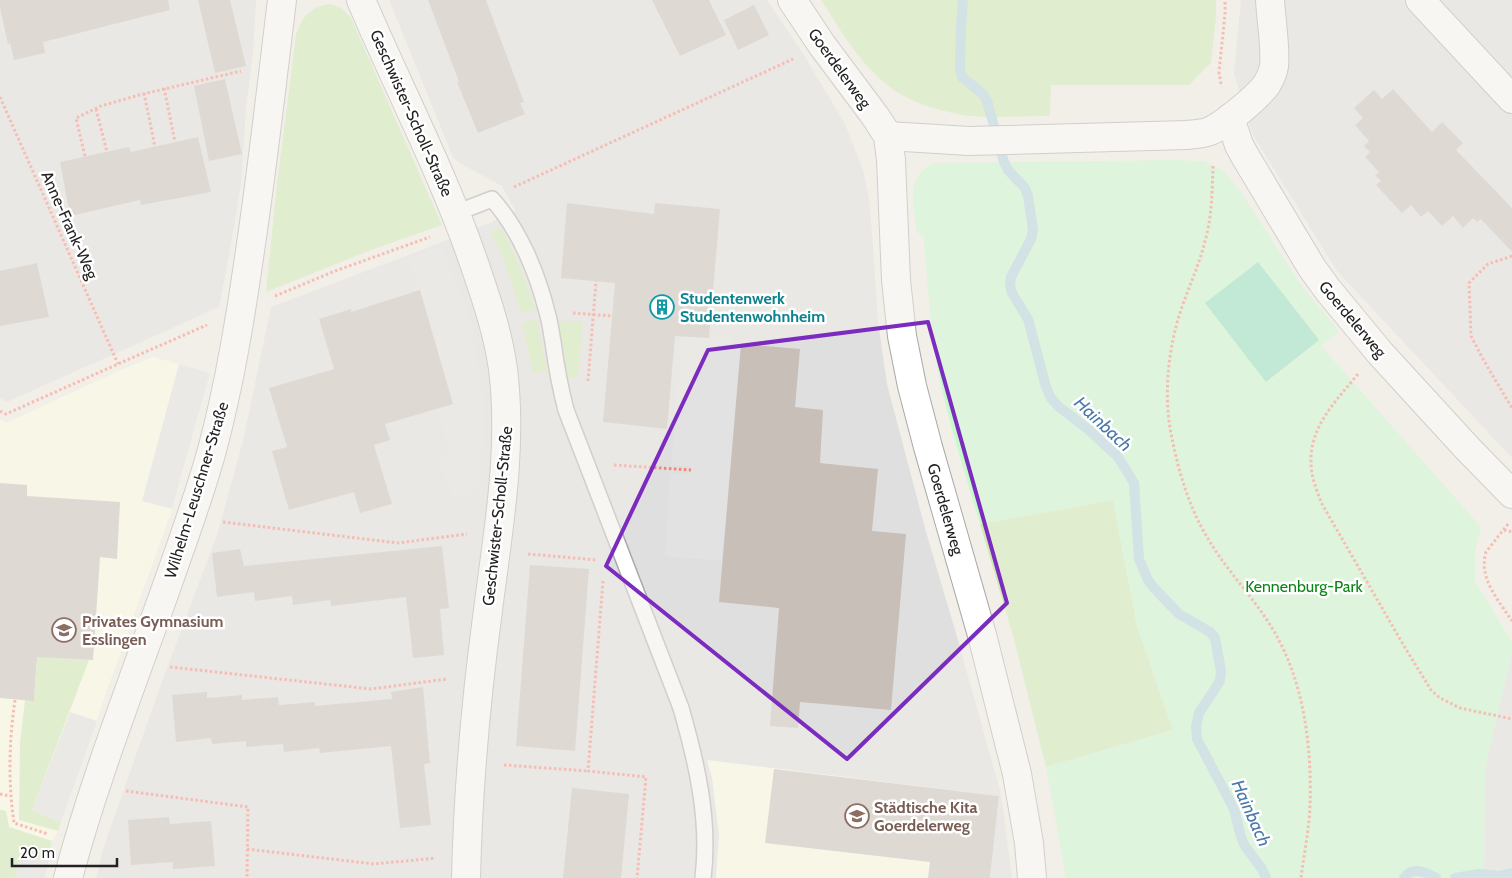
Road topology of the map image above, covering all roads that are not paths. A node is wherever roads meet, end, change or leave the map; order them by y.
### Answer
1 (282, 0) edge
2 (361, 0) edge
3 (792, 0) edge
4 (1270, 0) edge
5 (1420, 0) edge
6 (1512, 99) edge
7 (1220, 124) junction
8 (888, 136) junction
9 (459, 220) junction
10 (1512, 494) edge
11 (68, 878) edge
12 (466, 878) edge
13 (703, 878) edge
14 (1032, 878) edge

1 - 11 street, Wilhelm-Leuschner-Straße
2 - 9 street, Geschwister-Scholl-Straße
3 - 8 street, Goerdelerweg
4 - 7 street
5 - 6 street
7 - 8 street
7 - 10 street, Goerdelerweg
8 - 14 street, Goerdelerweg
9 - 12 street, Geschwister-Scholl-Straße
9 - 13 lane

